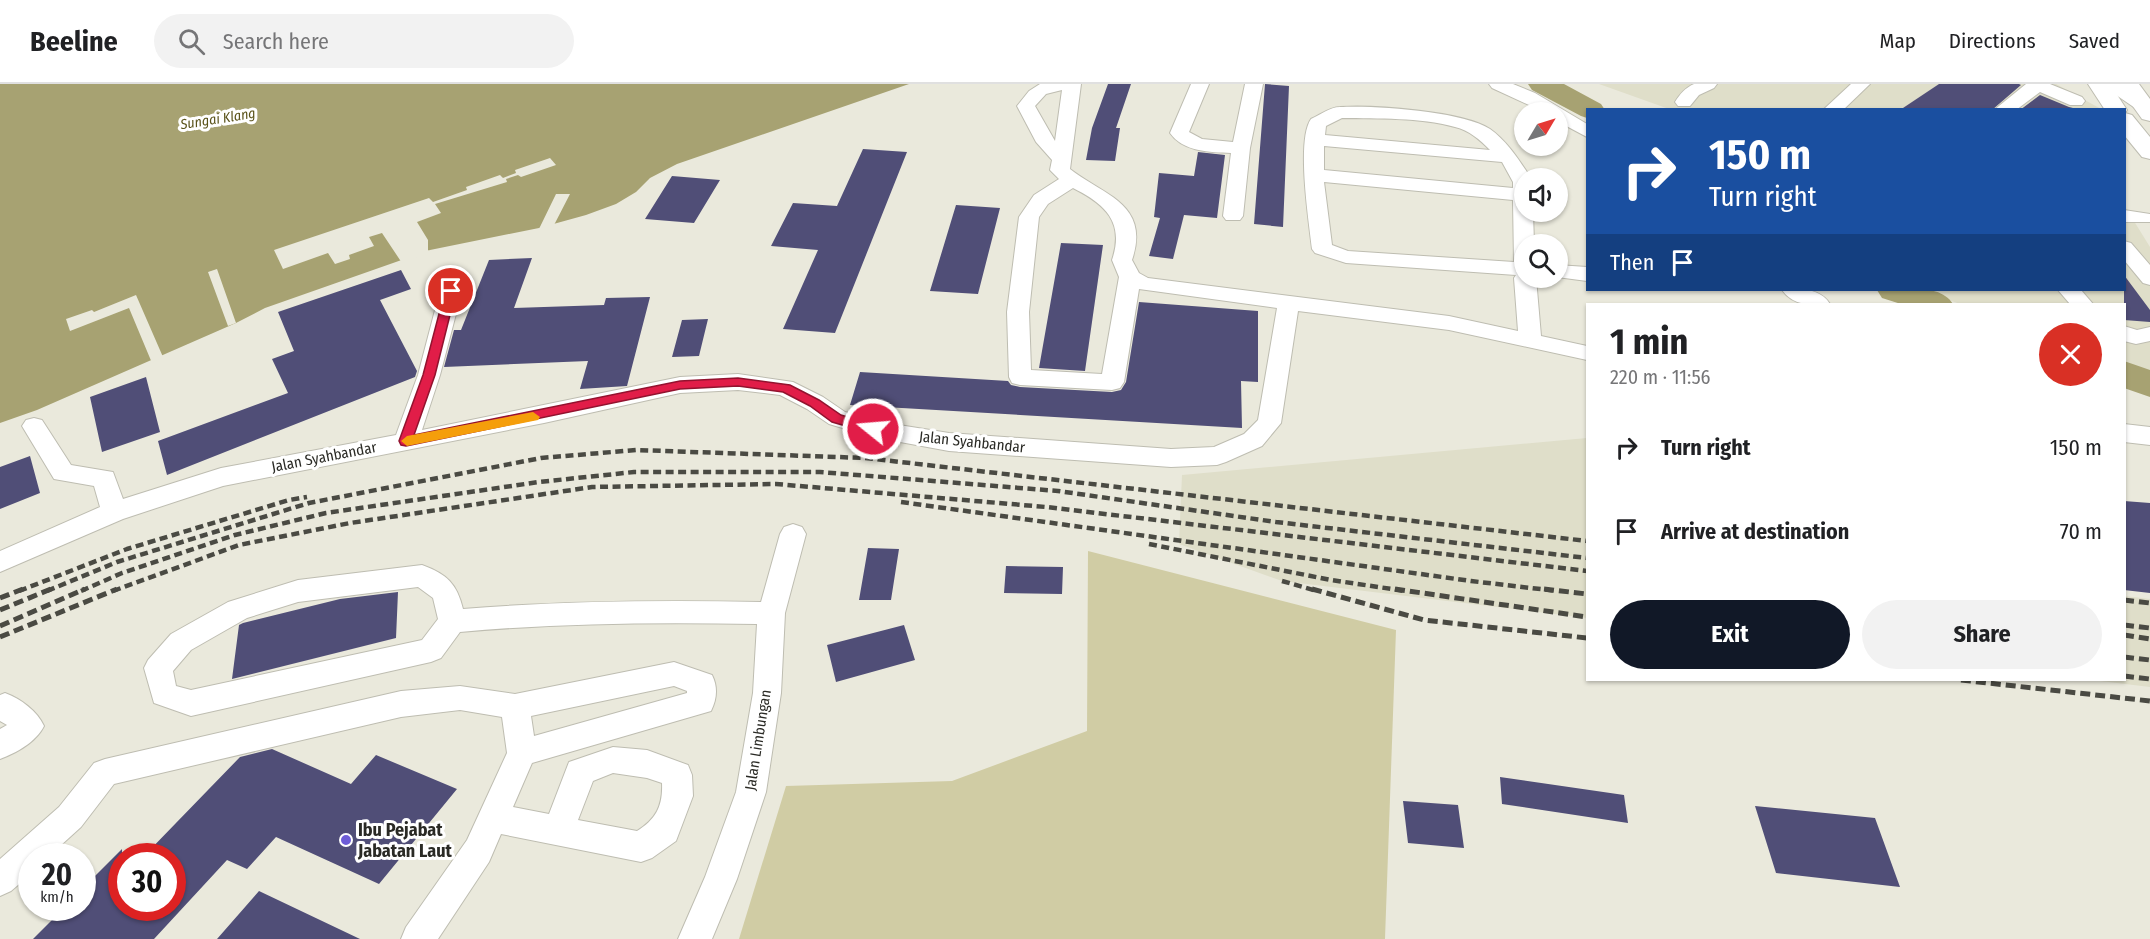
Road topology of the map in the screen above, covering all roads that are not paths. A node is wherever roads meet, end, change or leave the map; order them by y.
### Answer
1 (1072, 84) edge
2 (1200, 84) edge
3 (1254, 84) edge
4 (1498, 84) edge
5 (1708, 84) edge
6 (1861, 84) edge
7 (2099, 84) edge
8 (2109, 84) edge
9 (2128, 84) edge
10 (2036, 85) edge
11 (2076, 101) dead end
12 (1538, 102) edge
13 (1684, 102) dead end
14 (1834, 108) edge
15 (2006, 108) edge
16 (2115, 108) edge
17 (2147, 110) edge
18 (1568, 120) edge
19 (2126, 122) edge
20 (1586, 131) edge
21 (1315, 140) junction
22 (1241, 148) junction
23 (2150, 152) edge
24 (1508, 157) junction
25 (1062, 160) junction
26 (1514, 168) edge
27 (1314, 175) junction
28 (1071, 180) junction
29 (1514, 194) edge
30 (1233, 216) dead end
31 (2126, 249) edge
32 (1514, 268) edge
33 (1568, 272) edge
34 (1586, 274) edge
35 (1130, 277) junction
36 (2150, 278) edge
37 (1526, 288) edge
38 (451, 291) dead end
39 (1796, 291) edge
40 (2069, 291) edge
41 (1289, 301) junction
42 (1817, 303) edge
43 (2081, 303) edge
44 (2126, 334) edge
45 (2150, 334) edge
46 (1530, 340) junction
47 (1586, 353) edge
48 (34, 426) dead end
49 (406, 441) junction
50 (114, 512) junction
51 (793, 534) dead end
52 (0, 562) edge
53 (771, 613) junction
54 (452, 621) junction
55 (515, 707) junction
56 (0, 708) edge
57 (0, 746) edge
58 (522, 753) junction
59 (493, 818) junction
60 (558, 830) dead end
61 (0, 880) edge
62 (418, 939) edge
63 (695, 939) edge

1 - 25 street
1 - 25 street
2 - 22 street
3 - 22 street
4 - 12 street
5 - 13 street
6 - 14 street
7 - 16 main road
8 - 17 street
9 - 17 main road
10 - 11 street
10 - 15 street
18 - 20 street
19 - 23 main road
21 - 24 street
21 - 24 street
21 - 27 street
22 - 30 street
24 - 26 street
25 - 28 street
27 - 29 street
27 - 32 street
28 - 35 street
28 - 35 street
31 - 36 street
33 - 34 street
35 - 41 street
37 - 46 street
38 - 49 street
39 - 42 street
40 - 43 street
41 - 46 street
41 - 49 street, Jalan Syahbandar
44 - 45 street
46 - 47 street
48 - 50 street
49 - 50 street, Jalan Syahbandar
50 - 52 street, Jalan Syahbandar
51 - 53 street, Jalan Limbungan
53 - 54 street
53 - 63 street, Jalan Limbungan
54 - 54 street
55 - 58 street
55 - 58 street
55 - 61 street
56 - 57 street
58 - 59 street
59 - 60 street
59 - 62 street

